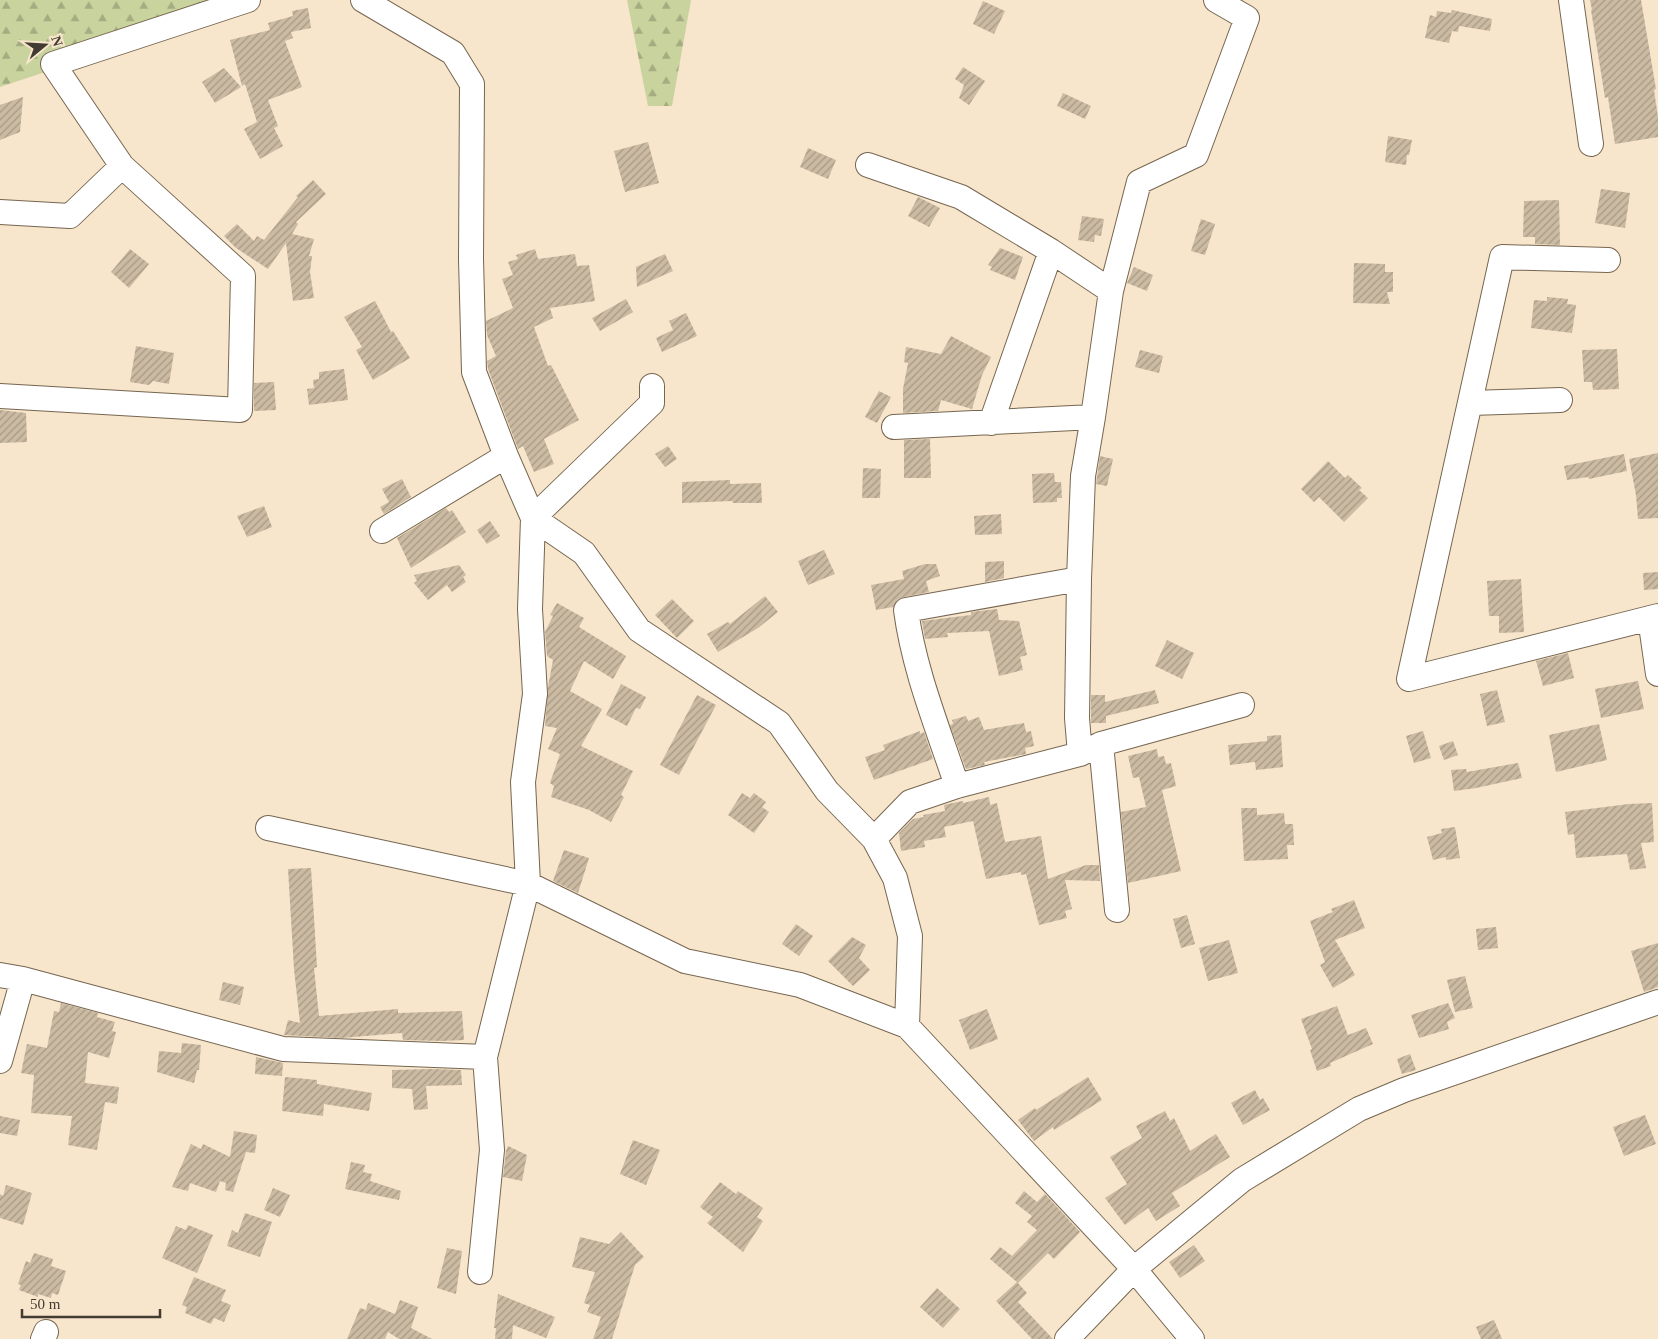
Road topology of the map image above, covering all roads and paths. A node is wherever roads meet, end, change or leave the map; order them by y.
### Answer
1 (248, 0) edge
2 (363, 0) edge
3 (1216, 0) edge
4 (1571, 0) edge
5 (1591, 144) dead end
6 (122, 166) junction
7 (868, 166) dead end
8 (0, 212) edge
9 (1051, 251) junction
10 (1608, 260) dead end
11 (1111, 291) junction
12 (652, 386) dead end
13 (0, 396) edge
14 (1560, 400) dead end
15 (1470, 403) junction
16 (1093, 417) junction
17 (991, 423) junction
18 (894, 428) dead end
19 (506, 456) junction
20 (533, 518) junction
21 (382, 531) dead end
22 (1079, 579) junction
23 (1654, 617) edge
24 (1658, 674) edge
25 (1242, 705) dead end
26 (1101, 744) junction
27 (1080, 754) junction
28 (957, 786) junction
29 (268, 828) dead end
30 (874, 839) junction
31 (528, 884) junction
32 (1117, 910) dead end
33 (11, 977) edge
34 (1658, 1002) edge
35 (907, 1026) junction
36 (485, 1057) junction
37 (0, 1062) edge
38 (1134, 1269) junction
39 (480, 1272) dead end
40 (1067, 1339) edge
41 (1192, 1339) edge

1 - 6 street
2 - 19 street
3 - 11 street
4 - 5 street
6 - 8 street
6 - 13 street
7 - 9 street
9 - 11 street
9 - 17 street
10 - 15 street
11 - 16 street
12 - 20 street
14 - 15 street
15 - 23 street
16 - 17 street
16 - 22 street
17 - 18 street
19 - 20 street
19 - 21 street
20 - 30 street
20 - 31 street
22 - 27 street
22 - 28 street
23 - 24 street
25 - 26 street
26 - 27 street
26 - 32 street
27 - 28 street
28 - 30 street
29 - 31 street
30 - 35 street
31 - 35 street
31 - 36 street
33 - 36 street
33 - 37 street
34 - 38 street
35 - 38 street
36 - 39 street
38 - 40 street
38 - 41 street

